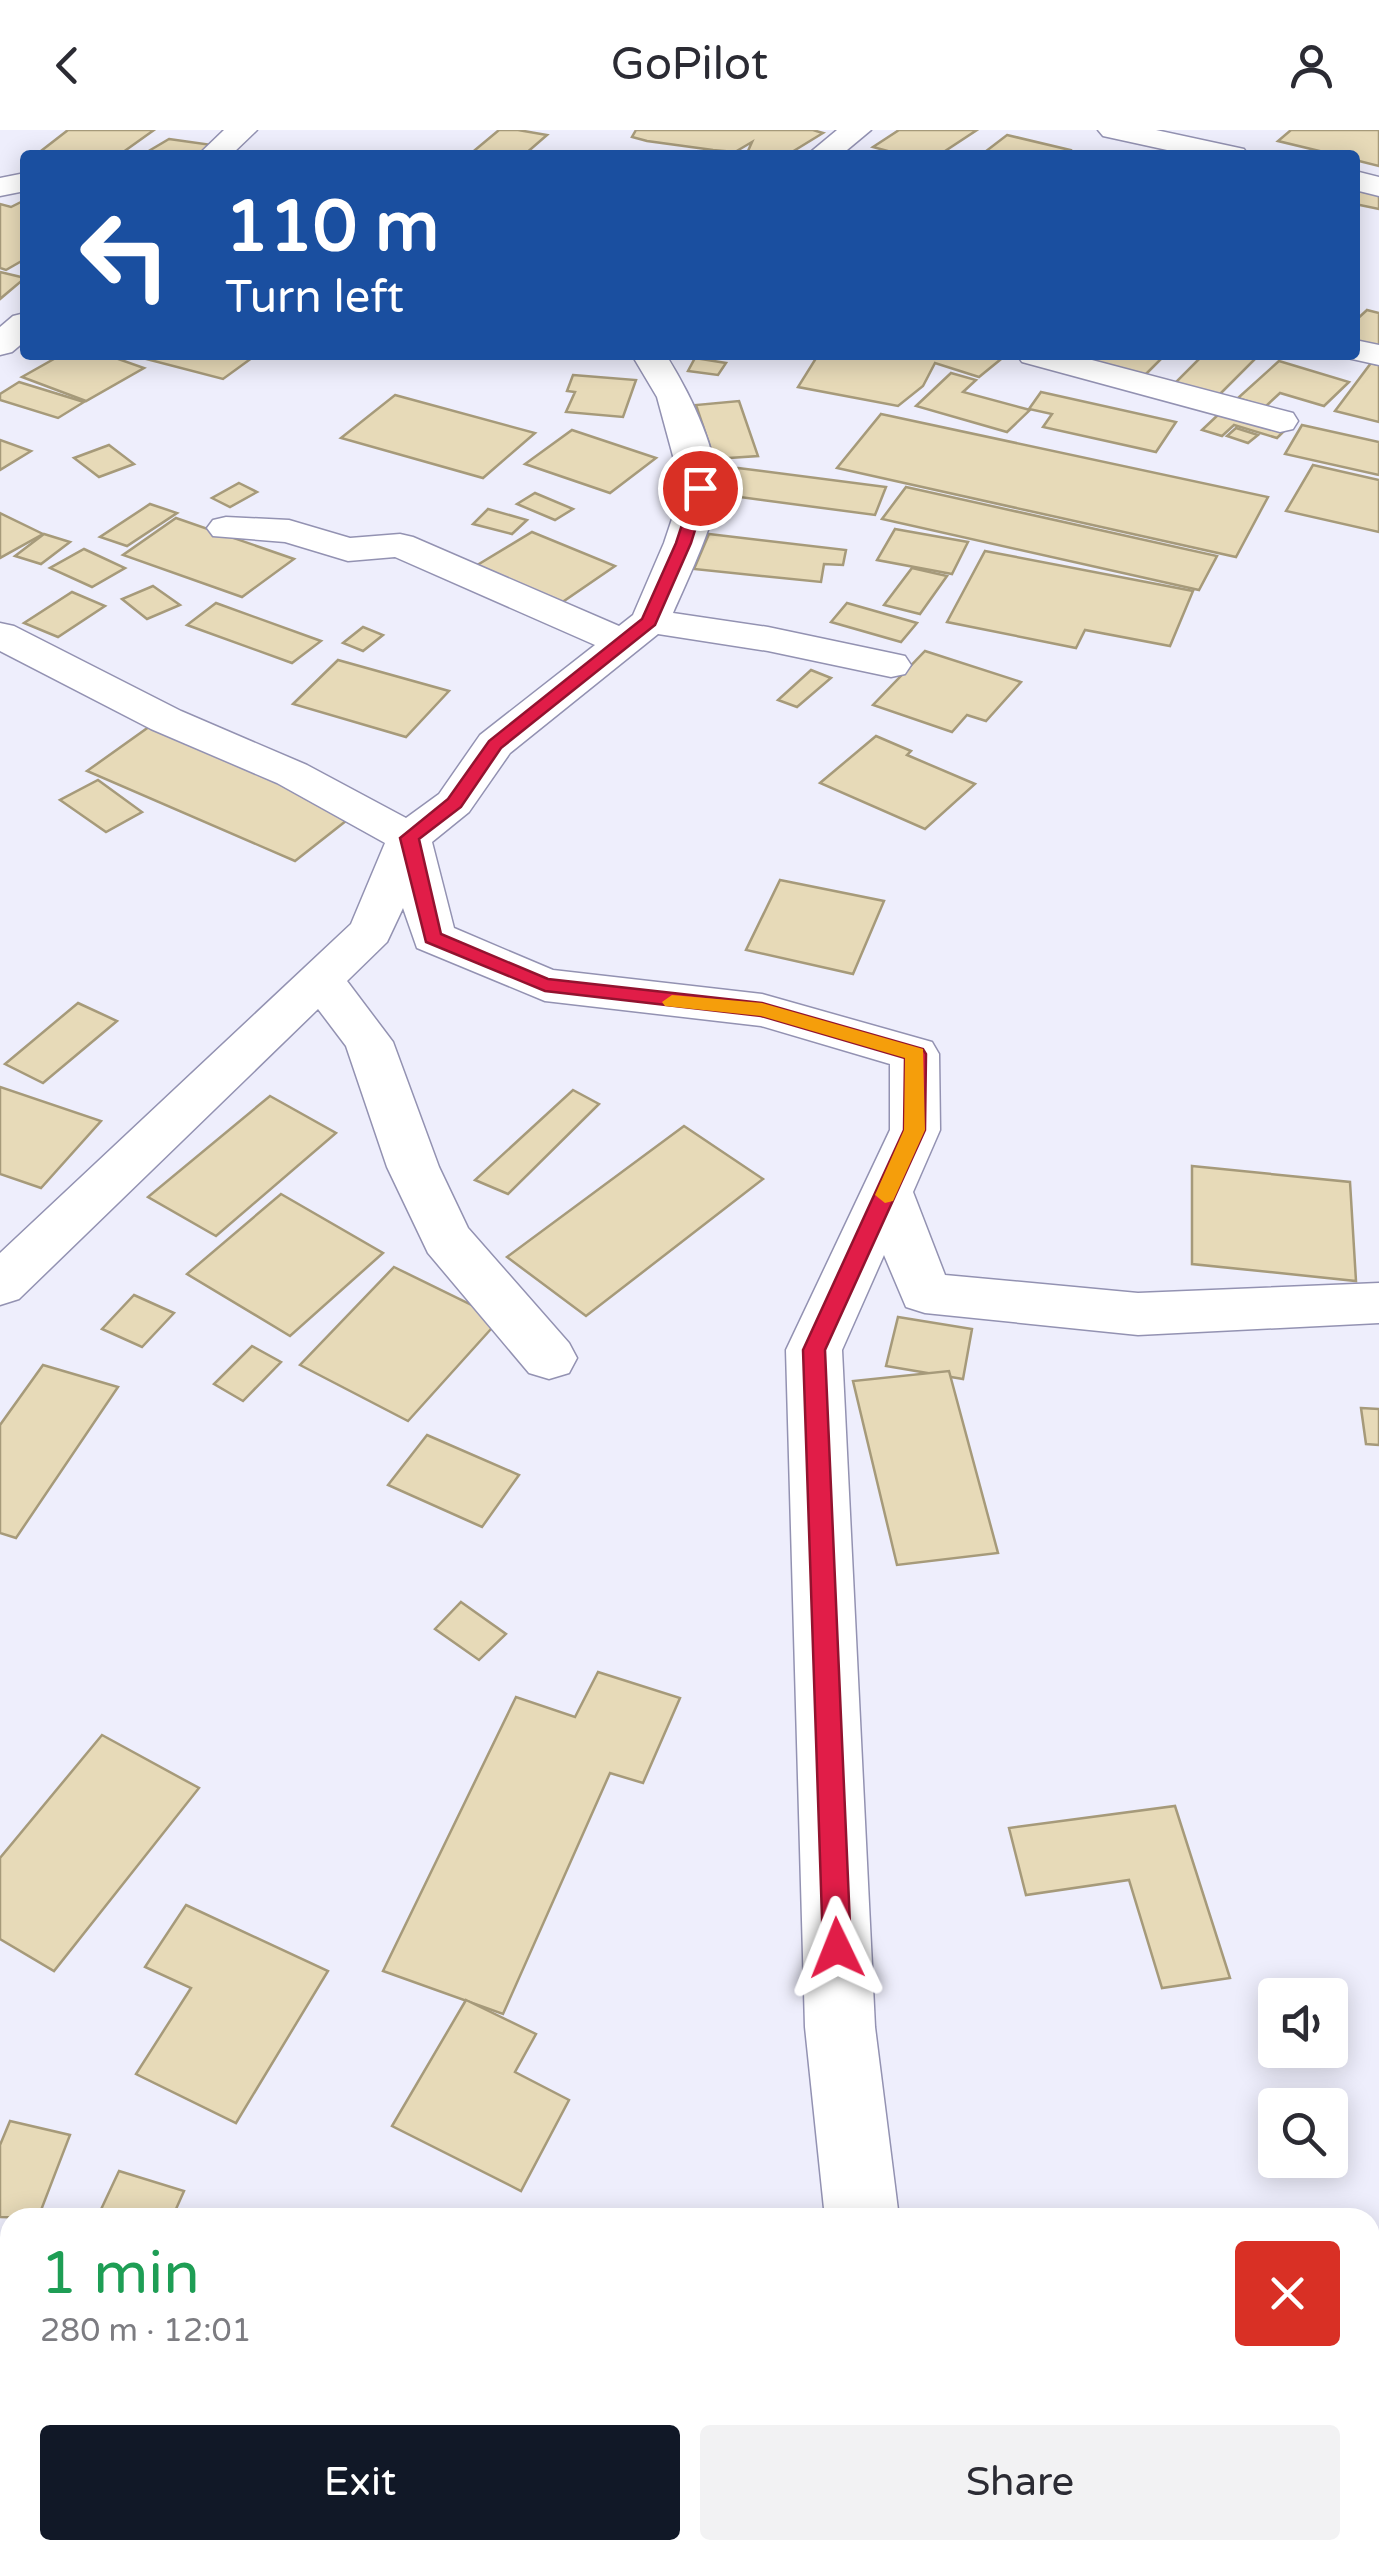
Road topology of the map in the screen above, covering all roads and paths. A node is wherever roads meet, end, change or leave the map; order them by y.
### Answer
1 (242, 130) edge
2 (856, 130) edge
3 (1112, 130) edge
4 (219, 150) edge
5 (829, 150) edge
6 (1209, 150) edge
7 (20, 327) edge
8 (0, 345) edge
9 (652, 360) edge
10 (1052, 360) edge
11 (1280, 422) dead end
12 (226, 528) dead end
13 (636, 632) junction
14 (0, 635) edge
15 (890, 665) dead end
16 (409, 838) junction
17 (371, 931) junction
18 (433, 937) junction
19 (320, 980) junction
20 (887, 1192) junction
21 (0, 1285) edge
22 (1379, 1303) edge
23 (550, 1358) dead end
24 (861, 2208) edge

1 - 4 street
2 - 5 street
3 - 6 street
7 - 8 street
9 - 13 street
10 - 11 street
12 - 13 street
13 - 15 street
13 - 16 street
14 - 16 street
16 - 17 street
16 - 18 street
17 - 18 street
17 - 19 street
18 - 20 street
19 - 21 street
19 - 23 street
20 - 22 street
20 - 24 street

